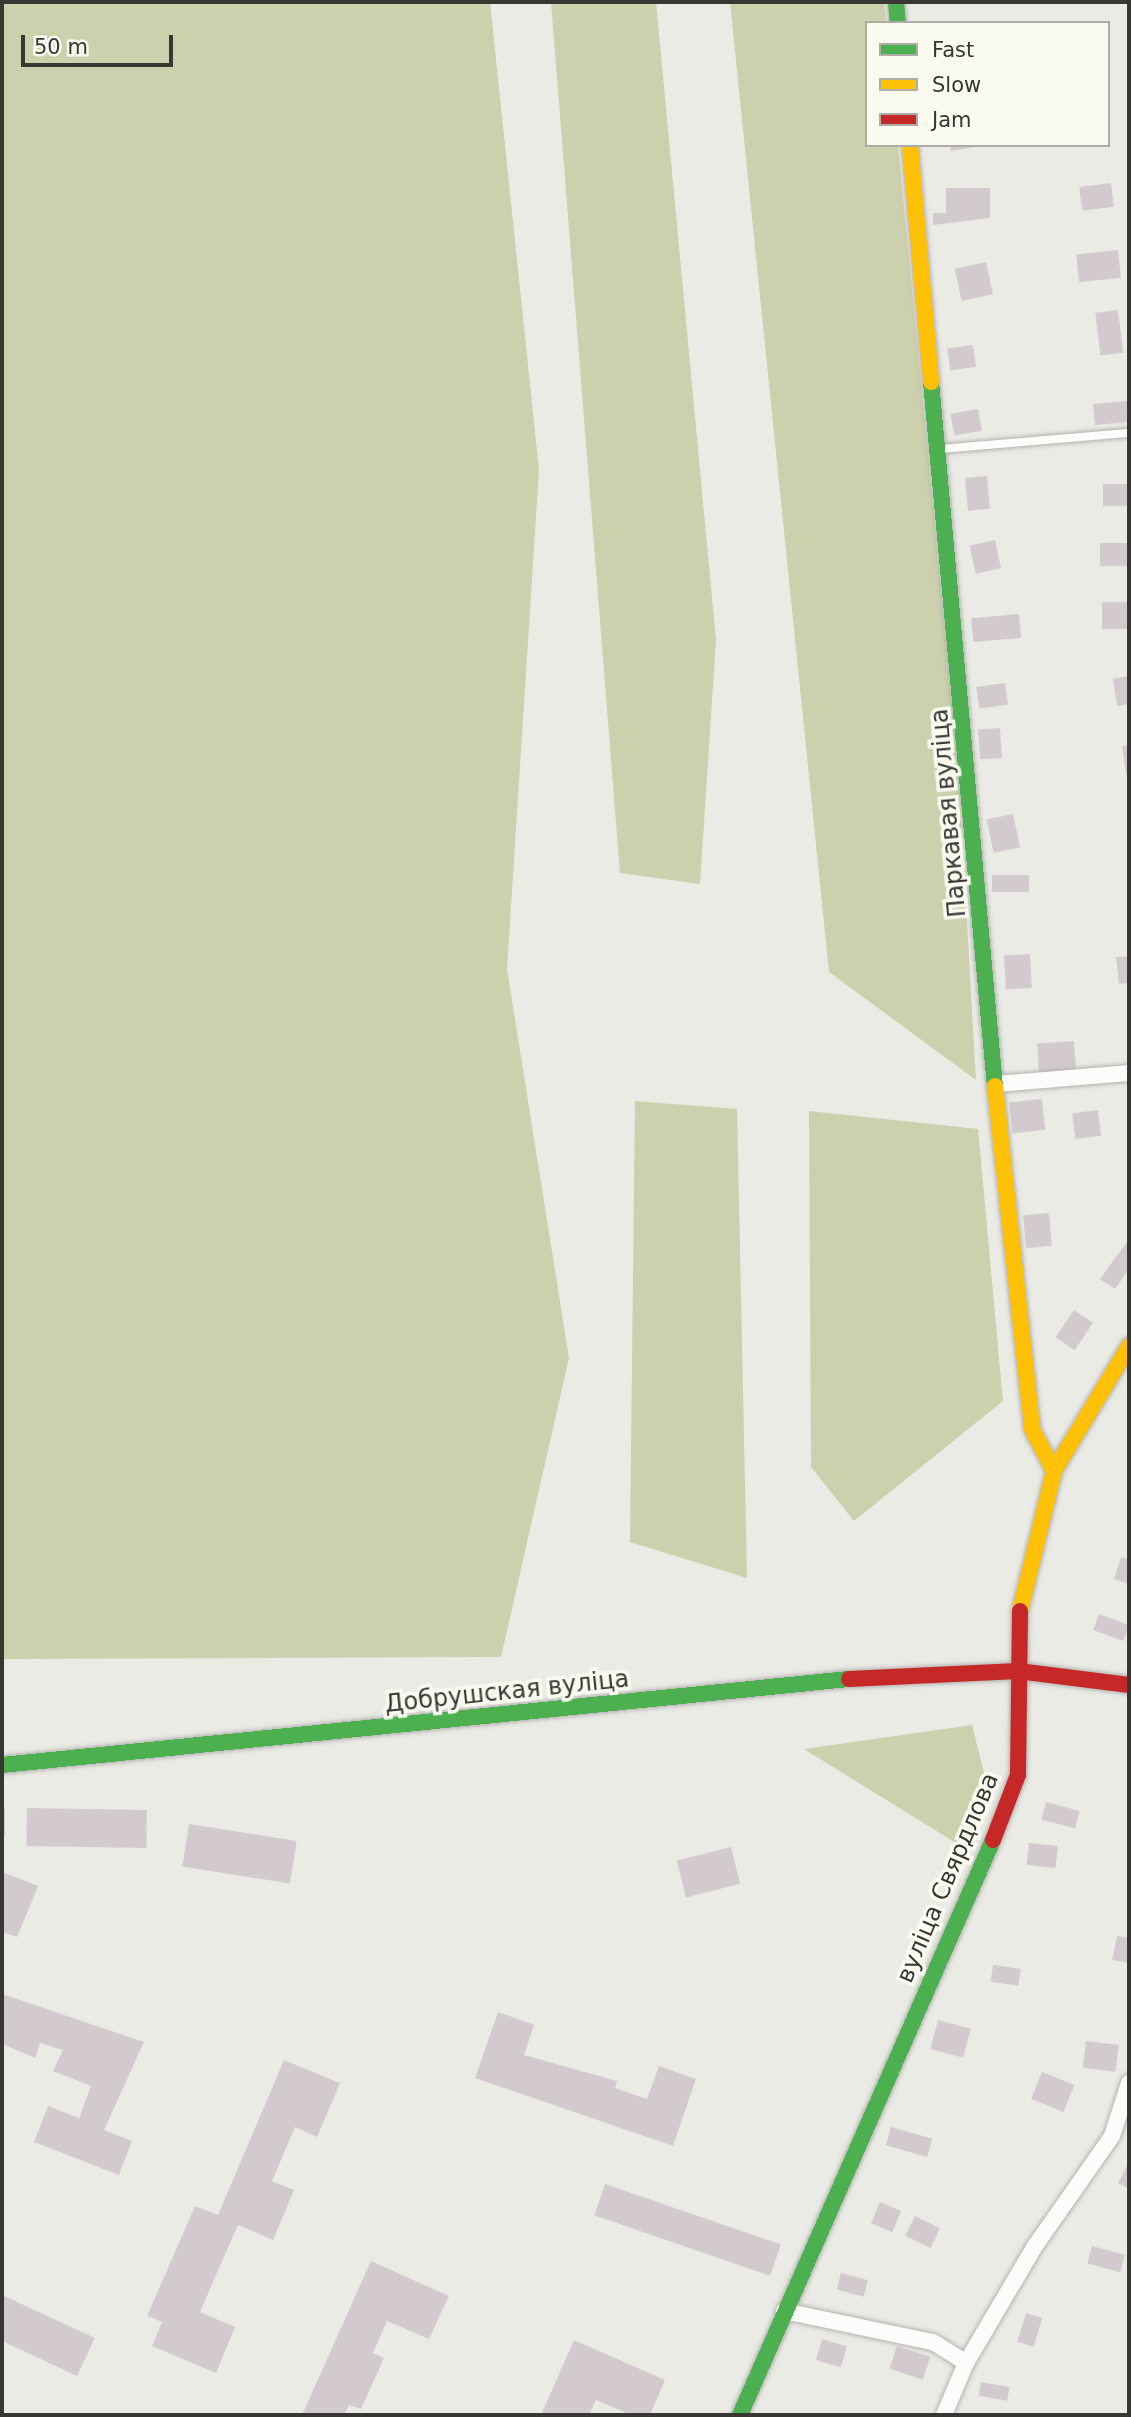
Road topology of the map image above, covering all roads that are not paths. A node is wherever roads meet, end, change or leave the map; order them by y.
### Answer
1 (896, 2) edge
2 (898, 21) edge
3 (910, 147) edge
4 (1129, 433) edge
5 (941, 450) junction
6 (1129, 1073) edge
7 (995, 1084) junction
8 (1129, 1346) edge
9 (1054, 1471) junction
10 (1018, 1671) junction
11 (1129, 1685) edge
12 (2, 1765) edge
13 (1129, 2083) edge
14 (784, 2311) junction
15 (966, 2363) junction
16 (740, 2415) edge
17 (944, 2415) edge

1 - 2 street
3 - 5 street, Паркавая вуліца
4 - 5 lane
5 - 7 street, Паркавая вуліца
6 - 7 street
7 - 9 street, Паркавая вуліца
8 - 9 street, вуліца Свярдлова
9 - 10 street, вуліца Свярдлова
10 - 11 street, Добрушская вуліца
10 - 12 street, Добрушская вуліца
10 - 14 street, вуліца Свярдлова
13 - 15 street
14 - 15 street
14 - 16 street, вуліца Свярдлова
15 - 17 street

